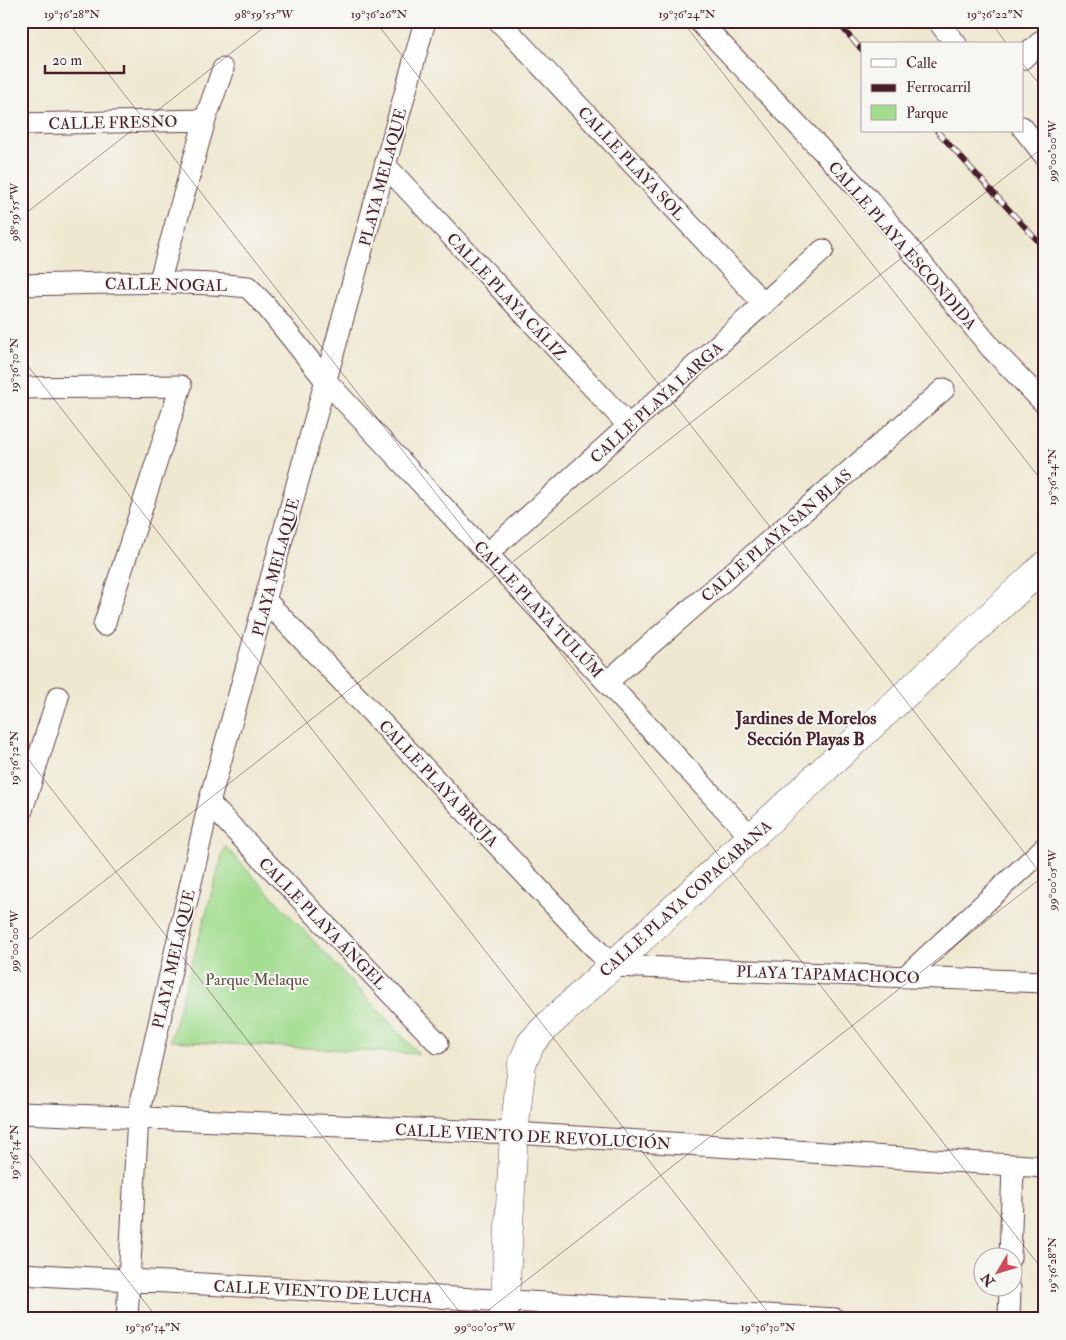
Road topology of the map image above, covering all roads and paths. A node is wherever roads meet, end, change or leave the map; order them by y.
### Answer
1 (425, 21) edge
2 (499, 21) edge
3 (699, 21) edge
4 (938, 21) edge
5 (1045, 38) edge
6 (954, 42) edge
7 (1024, 57) edge
8 (223, 69) dead end
9 (205, 120) junction
10 (21, 124) edge
11 (1024, 130) edge
12 (1045, 156) edge
13 (386, 166) junction
14 (823, 250) dead end
15 (159, 283) junction
16 (21, 285) edge
17 (764, 304) junction
18 (326, 381) junction
19 (21, 388) edge
20 (944, 389) dead end
21 (1045, 404) edge
22 (629, 426) junction
23 (488, 553) junction
24 (1045, 565) edge
25 (266, 600) junction
26 (104, 626) dead end
27 (607, 682) junction
28 (58, 697) dead end
29 (23, 800) edge
30 (209, 803) junction
31 (752, 838) junction
32 (1045, 847) edge
33 (612, 966) junction
34 (905, 977) junction
35 (1045, 982) edge
36 (438, 1043) dead end
37 (21, 1112) edge
38 (138, 1116) junction
39 (514, 1133) junction
40 (1012, 1166) junction
41 (1045, 1167) edge
42 (1010, 1248) edge
43 (21, 1274) edge
44 (129, 1280) junction
45 (1010, 1298) edge
46 (504, 1310) edge
47 (127, 1319) edge
48 (835, 1319) edge
49 (1009, 1319) edge

1 - 13 street, PLAYA MELAQUE
2 - 17 street, CALLE PLAYA SOL
3 - 21 street, CALLE PLAYA ESCONDIDA
4 - 6 street
5 - 7 street
8 - 9 street
9 - 10 street, CALLE FRESNO
9 - 15 street
11 - 12 street
13 - 18 street, PLAYA MELAQUE
13 - 22 street, CALLE PLAYA CÁLIZ
14 - 17 street, CALLE PLAYA LARGA
15 - 16 street, CALLE NOGAL
15 - 18 street, CALLE NOGAL
17 - 22 street, CALLE PLAYA LARGA
18 - 23 street, CALLE PLAYA TULÚM
18 - 25 street, PLAYA MELAQUE
19 - 26 street
20 - 27 street, CALLE PLAYA SAN BLAS
22 - 23 street, CALLE PLAYA LARGA
23 - 27 street, CALLE PLAYA TULÚM
24 - 31 street, CALLE PLAYA COPACABANA
25 - 30 street, PLAYA MELAQUE
25 - 33 street, CALLE PLAYA BRUJA
27 - 31 street, CALLE PLAYA TULÚM
28 - 29 street
30 - 36 street, CALLE PLAYA ÁNGEL
30 - 38 street, PLAYA MELAQUE
31 - 33 street, CALLE PLAYA COPACABANA
32 - 34 street
33 - 34 street, PLAYA TAPAMACHOCO
33 - 39 street, CALLE PLAYA COPACABANA
34 - 35 street, PLAYA TAPAMACHOCO
37 - 38 street, CALLE VIENTO DE REVOLUCIÓN
38 - 39 street, CALLE VIENTO DE REVOLUCIÓN
38 - 44 street, PLAYA MELAQUE
39 - 40 street, CALLE VIENTO DE REVOLUCIÓN
39 - 46 street, CALLE PLAYA COPACABANA
40 - 41 street, CALLE VIENTO DE REVOLUCIÓN
40 - 42 street
43 - 44 street, CALLE VIENTO DE LUCHA
44 - 46 street, CALLE VIENTO DE LUCHA
44 - 47 street, PLAYA MELAQUE
45 - 49 street
46 - 48 street, CALLE VIENTO DE LUCHA

